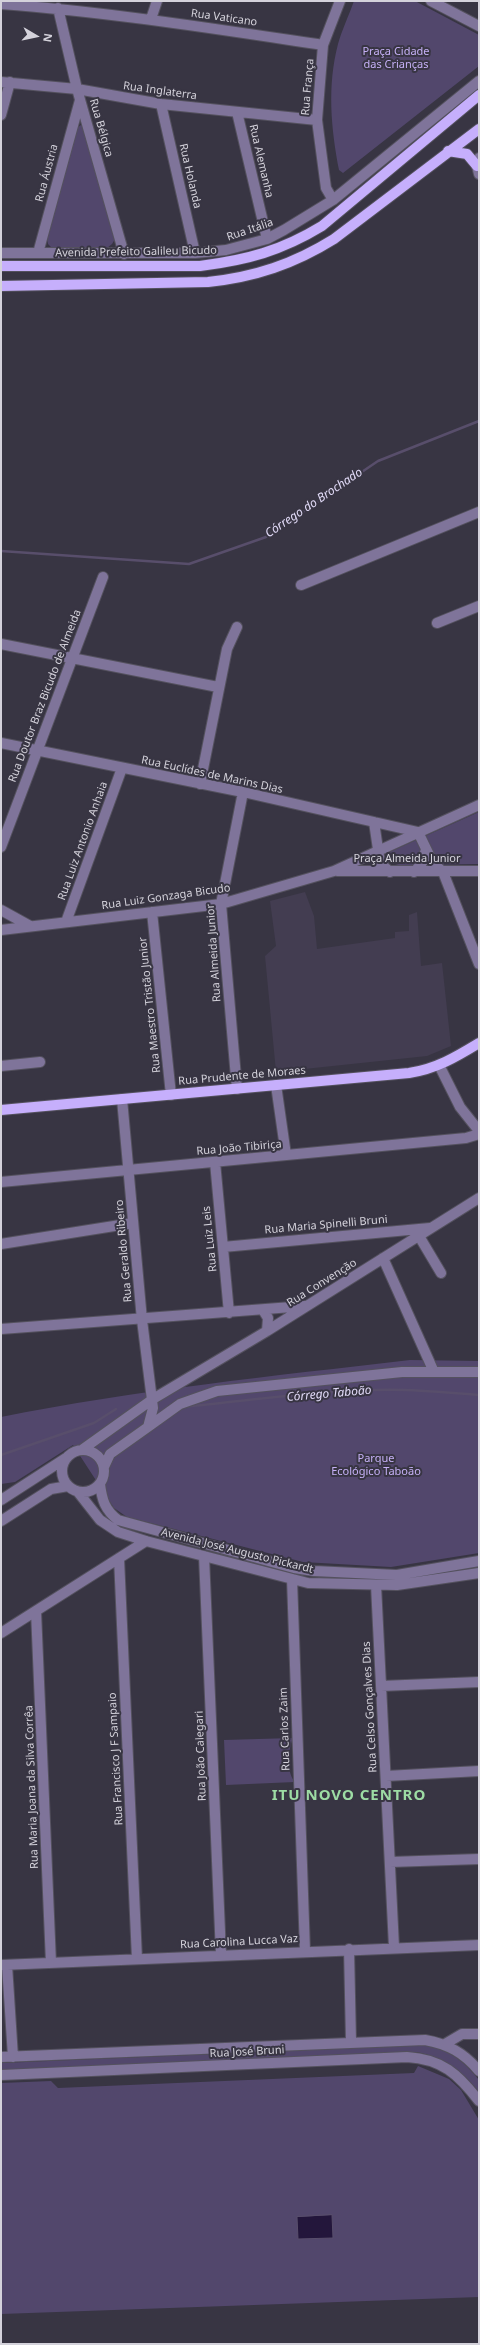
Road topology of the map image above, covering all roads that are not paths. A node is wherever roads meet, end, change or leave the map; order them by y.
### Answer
1 (158, 1) edge
2 (340, 1) edge
3 (431, 1) edge
4 (1, 4) edge
5 (58, 8) junction
6 (151, 19) junction
7 (479, 26) edge
8 (323, 45) junction
9 (479, 81) edge
10 (6, 82) edge
11 (77, 89) junction
12 (479, 95) edge
13 (80, 100) junction
14 (161, 104) junction
15 (237, 112) junction
16 (1, 115) edge
17 (316, 120) junction
18 (479, 129) edge
19 (448, 151) junction
20 (478, 166) edge
21 (333, 200) junction
22 (267, 239) junction
23 (1, 253) edge
24 (38, 253) junction
25 (195, 253) junction
26 (124, 254) junction
27 (1, 266) edge
28 (3, 287) edge
29 (479, 512) edge
30 (103, 577) dead end
31 (302, 585) dead end
32 (479, 606) edge
33 (437, 624) dead end
34 (237, 627) dead end
35 (1, 644) edge
36 (72, 659) junction
37 (218, 687) junction
38 (1, 743) edge
39 (37, 751) junction
40 (122, 768) junction
41 (200, 784) junction
42 (243, 792) junction
43 (479, 804) edge
44 (374, 822) junction
45 (418, 832) junction
46 (1, 846) edge
47 (426, 849) junction
48 (377, 851) junction
49 (334, 871) junction
50 (479, 871) edge
51 (390, 872) junction
52 (414, 872) junction
53 (444, 872) junction
54 (221, 904) junction
55 (1, 910) edge
56 (152, 912) junction
57 (66, 922) junction
58 (30, 926) junction
59 (1, 930) edge
60 (479, 964) edge
61 (479, 1043) edge
62 (40, 1062) dead end
63 (1, 1066) edge
64 (439, 1066) junction
65 (276, 1085) junction
66 (237, 1089) junction
67 (171, 1095) junction
68 (122, 1099) junction
69 (1, 1110) edge
70 (479, 1132) edge
71 (286, 1155) junction
72 (215, 1162) junction
73 (128, 1170) junction
74 (1, 1182) edge
75 (479, 1198) edge
76 (133, 1223) junction
77 (432, 1228) junction
78 (419, 1236) junction
79 (1, 1244) edge
80 (223, 1247) junction
81 (383, 1258) junction
82 (441, 1273) dead end
83 (307, 1306) junction
84 (263, 1310) junction
85 (229, 1312) junction
86 (142, 1320) junction
87 (1, 1329) edge
88 (267, 1331) junction
89 (434, 1372) junction
90 (479, 1372) edge
91 (151, 1395) junction
92 (148, 1427) junction
93 (83, 1449) junction
94 (66, 1458) junction
95 (104, 1467) junction
96 (100, 1484) junction
97 (68, 1486) junction
98 (78, 1492) junction
99 (1, 1500) edge
100 (1, 1521) edge
101 (146, 1541) junction
102 (204, 1556) junction
103 (119, 1558) junction
104 (479, 1561) edge
105 (479, 1573) edge
106 (292, 1579) junction
107 (376, 1585) junction
108 (36, 1611) junction
109 (1, 1633) edge
110 (479, 1682) edge
111 (381, 1686) junction
112 (479, 1772) edge
113 (386, 1776) junction
114 (479, 1859) edge
115 (390, 1862) junction
116 (479, 1945) edge
117 (394, 1947) junction
118 (349, 1949) junction
119 (305, 1951) junction
120 (221, 1955) junction
121 (137, 1959) junction
122 (51, 1963) junction
123 (4, 1965) edge
124 (479, 2034) edge
125 (351, 2042) junction
126 (444, 2044) junction
127 (1, 2057) edge
128 (13, 2057) junction
129 (479, 2072) edge
130 (1, 2075) edge
131 (479, 2101) edge

1 - 6 street
2 - 8 street, Rua França
3 - 7 street
4 - 5 street, Rua Vaticano
5 - 6 street, Rua Vaticano
5 - 11 street, Rua Bélgica
6 - 8 street, Rua Vaticano
8 - 17 street, Rua França
9 - 21 street, Rua Itália
10 - 11 street, Rua Inglaterra
10 - 16 street
11 - 13 street, Rua Bélgica
11 - 14 street, Rua Inglaterra
12 - 27 main road, Avenida Prefeito Galileu Bicudo
13 - 24 street, Rua Áustria
13 - 26 street, Rua Bélgica
14 - 15 street, Rua Inglaterra
14 - 25 street, Rua Holanda
15 - 17 street, Rua Inglaterra
15 - 22 street, Rua Alemanha
17 - 21 street, Rua França
18 - 19 main road
19 - 20 main road
19 - 28 main road
21 - 22 street, Rua Itália
22 - 25 street, Rua Itália
23 - 24 street, Rua Itália
24 - 26 street, Rua Itália
25 - 26 street, Rua Itália
29 - 31 street
30 - 36 street, Rua Doutor Braz Bicudo de Almeida
32 - 33 street
34 - 37 street
35 - 36 street
36 - 37 street
36 - 39 street, Rua Doutor Braz Bicudo de Almeida
37 - 41 street
38 - 39 street, Rua Euclídes de Marins Dias
39 - 40 street, Rua Euclídes de Marins Dias
39 - 46 street, Rua Doutor Braz Bicudo de Almeida
40 - 41 street, Rua Euclídes de Marins Dias
40 - 57 street, Rua Luiz Antonio Anhaia
41 - 42 street, Rua Euclídes de Marins Dias
42 - 44 street, Rua Euclídes de Marins Dias
42 - 54 street, Rua Almeida Junior
43 - 45 street, Rua Luiz Gonzaga Bicudo
44 - 45 street, Rua Euclídes de Marins Dias
44 - 48 street
45 - 47 street
45 - 48 street, Rua Luiz Gonzaga Bicudo
47 - 52 street
47 - 53 street
48 - 49 street, Rua Luiz Gonzaga Bicudo
48 - 51 street
49 - 51 street, Praça Almeida Junior
49 - 54 street, Rua Luiz Gonzaga Bicudo
50 - 53 street, Praça Almeida Junior
51 - 52 street, Praça Almeida Junior
52 - 53 street, Praça Almeida Junior
53 - 60 street
54 - 56 street, Rua Luiz Gonzaga Bicudo
54 - 66 street, Rua Almeida Junior
55 - 58 street
56 - 57 street, Rua Luiz Gonzaga Bicudo
56 - 67 street, Rua Maestro Tristão Junior
57 - 58 street, Rua Luiz Gonzaga Bicudo
58 - 59 street, Rua Luiz Gonzaga Bicudo
61 - 64 main road, Rua Prudente de Moraes
62 - 63 street
64 - 65 main road, Rua Prudente de Moraes
64 - 70 street
65 - 66 main road, Rua Prudente de Moraes
65 - 71 street
66 - 67 main road, Rua Prudente de Moraes
67 - 68 main road, Rua Prudente de Moraes
68 - 69 main road, Rua Prudente de Moraes
68 - 73 street, Rua Geraldo Ribeiro
70 - 71 street, Rua João Tibiriça
71 - 72 street, Rua João Tibiriça
72 - 73 street, Rua João Tibiriça
72 - 80 street, Rua Luiz Leis
73 - 74 street, Rua João Tibiriça
73 - 76 street, Rua Geraldo Ribeiro
75 - 77 street, Rua Convenção
76 - 79 street
76 - 86 street, Rua Geraldo Ribeiro
77 - 78 street, Rua Convenção
77 - 80 street, Rua Maria Spinelli Bruni
78 - 81 street, Rua Convenção
78 - 82 street
80 - 85 street, Rua Luiz Leis
81 - 83 street, Rua Convenção
81 - 89 street
83 - 84 street
83 - 88 street, Rua Convenção
84 - 85 street
84 - 88 street
85 - 86 street
86 - 87 street
86 - 91 street, Rua Geraldo Ribeiro
88 - 91 street, Rua Convenção
89 - 90 street
89 - 92 street
91 - 92 street, Rua Geraldo Ribeiro
91 - 93 street
92 - 95 street
93 - 94 street
93 - 95 street
94 - 97 street
94 - 99 street
95 - 96 street
96 - 98 street
96 - 104 street, Avenida José Augusto Pickardt
97 - 98 street
97 - 100 street
98 - 101 street, Avenida José Augusto Pickardt
101 - 102 street, Avenida José Augusto Pickardt
101 - 103 street
102 - 106 street, Avenida José Augusto Pickardt
102 - 120 street, Rua João Calegari
103 - 108 street
103 - 121 street, Rua Francisco J F Sampaio
105 - 107 street, Avenida José Augusto Pickardt
106 - 107 street, Avenida José Augusto Pickardt
106 - 119 street, Rua Carlos Zaim
107 - 111 street, Rua Celso Gonçalves Dias
108 - 109 street
108 - 122 street, Rua Maria Joana da Silva Corrêa
110 - 111 street
111 - 113 street, Rua Celso Gonçalves Dias
112 - 113 street
113 - 115 street, Rua Celso Gonçalves Dias
114 - 115 street
115 - 117 street, Rua Celso Gonçalves Dias
116 - 117 street, Rua Carolina Lucca Vaz
117 - 118 street, Rua Carolina Lucca Vaz
118 - 119 street, Rua Carolina Lucca Vaz
118 - 125 street
119 - 120 street, Rua Carolina Lucca Vaz
120 - 121 street, Rua Carolina Lucca Vaz
121 - 122 street, Rua Carolina Lucca Vaz
122 - 123 street, Rua Carolina Lucca Vaz
123 - 128 street
124 - 126 street
125 - 126 street, Rua José Bruni
125 - 128 street, Rua José Bruni
126 - 129 street, Rua José Bruni
127 - 128 street, Rua José Bruni
130 - 131 street, Rua José Bruni

